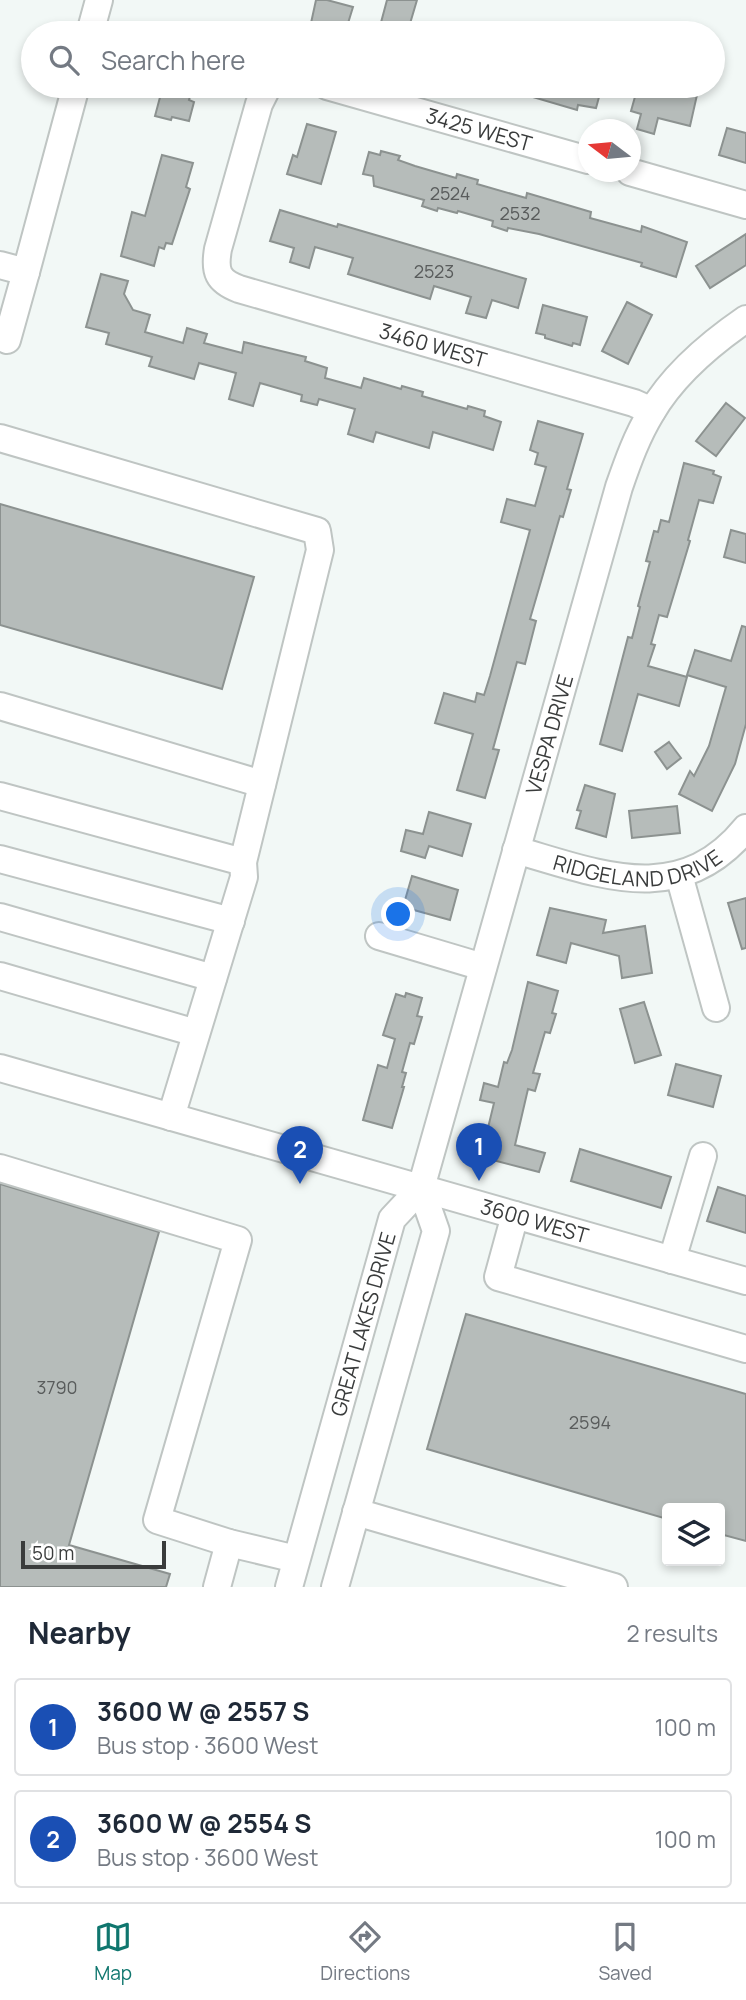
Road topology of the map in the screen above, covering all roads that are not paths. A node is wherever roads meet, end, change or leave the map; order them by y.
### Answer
1 (99, 0) edge
2 (93, 21) edge
3 (73, 98) edge
4 (262, 98) edge
5 (369, 98) edge
6 (578, 157) edge
7 (641, 175) edge
8 (746, 205) edge
9 (0, 265) edge
10 (26, 272) junction
11 (746, 318) edge
12 (12, 342) edge
13 (652, 411) junction
14 (0, 438) edge
15 (0, 706) edge
16 (262, 784) junction
17 (0, 796) edge
18 (746, 828) edge
19 (516, 850) junction
20 (0, 859) edge
21 (243, 862) junction
22 (678, 875) junction
23 (0, 916) edge
24 (231, 921) junction
25 (379, 936) dead end
26 (483, 967) junction
27 (0, 976) edge
28 (213, 978) junction
29 (716, 1008) dead end
30 (197, 1033) junction
31 (0, 1068) edge
32 (171, 1117) junction
33 (703, 1156) dead end
34 (0, 1168) edge
35 (421, 1188) junction
36 (515, 1215) junction
37 (672, 1260) junction
38 (746, 1281) edge
39 (746, 1349) edge
40 (356, 1512) junction
41 (229, 1543) junction
42 (296, 1559) junction
43 (217, 1587) edge
44 (289, 1587) edge
45 (335, 1587) edge
46 (614, 1587) edge

1 - 2 street
3 - 10 street
4 - 13 street, 3460 WEST
5 - 6 street, 3425 WEST
7 - 8 street
9 - 10 street
10 - 12 street
11 - 13 street, VESPA DRIVE
13 - 19 street, VESPA DRIVE
14 - 16 street
15 - 16 street
16 - 21 street
17 - 21 street
18 - 22 street, RIDGELAND DRIVE
19 - 22 street, RIDGELAND DRIVE
19 - 26 street, VESPA DRIVE
20 - 24 street
21 - 24 street
22 - 29 street
23 - 28 street
24 - 28 street
25 - 26 street
26 - 35 street, VESPA DRIVE
27 - 30 street
28 - 30 street
30 - 32 street
31 - 32 street, 3600 WEST
32 - 35 street, 3600 WEST
33 - 37 street
34 - 41 street
35 - 36 street, 3600 WEST
35 - 40 street
35 - 42 street, GREAT LAKES DRIVE
36 - 37 street, 3600 WEST
36 - 39 street
37 - 38 street, 3600 WEST
40 - 45 street
40 - 46 street
41 - 42 street
41 - 43 street
42 - 44 street, GREAT LAKES DRIVE

